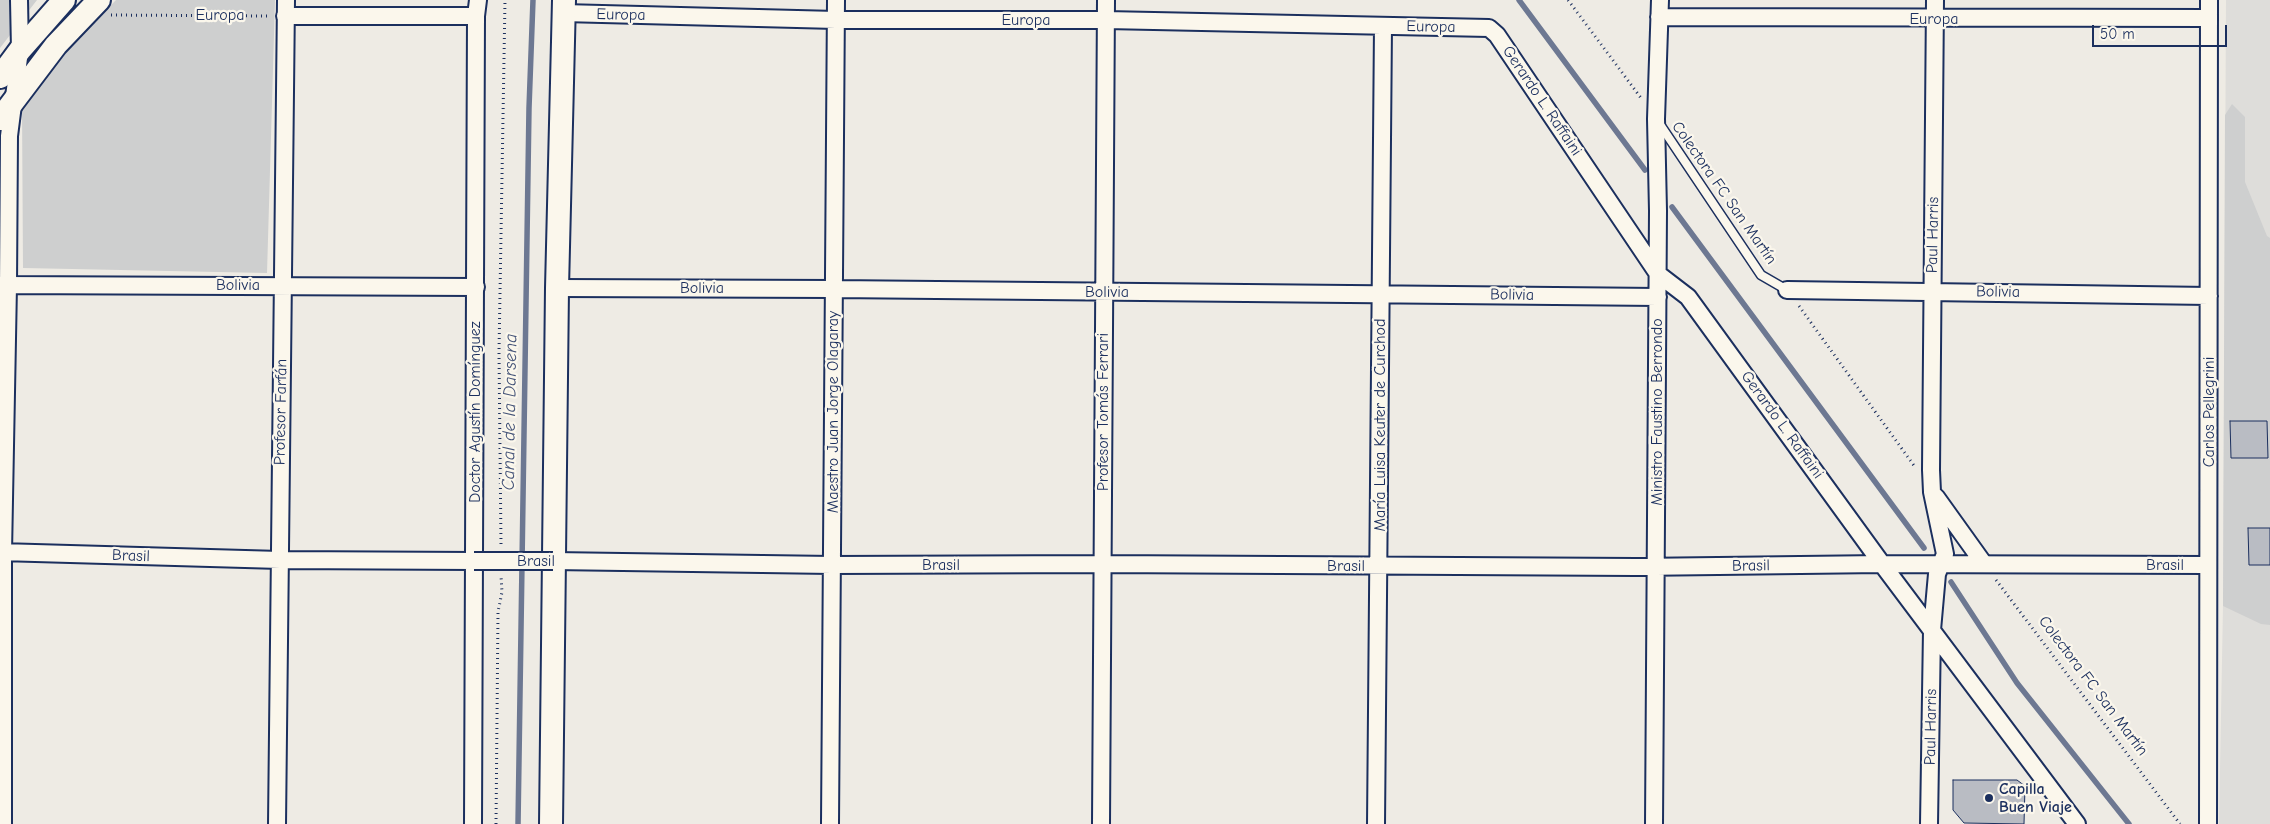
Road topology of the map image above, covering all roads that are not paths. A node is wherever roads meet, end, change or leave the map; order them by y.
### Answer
1 (19, 0) edge
2 (64, 0) edge
3 (836, 0) edge
4 (1106, 0) edge
5 (1660, 0) edge
6 (1935, 0) edge
7 (2209, 0) edge
8 (91, 7) edge
9 (563, 7) edge
10 (286, 8) edge
11 (477, 8) edge
12 (1660, 17) junction
13 (2209, 18) junction
14 (1934, 19) junction
15 (836, 20) junction
16 (1106, 20) junction
17 (1383, 26) junction
18 (1489, 28) joint
19 (20, 50) junction
20 (0, 77) edge
21 (6, 111) edge
22 (1656, 119) junction
23 (1658, 274) junction
24 (4, 285) edge
25 (283, 285) junction
26 (476, 287) junction
27 (557, 288) junction
28 (834, 289) junction
29 (1788, 290) joint
30 (1104, 291) junction
31 (1932, 291) junction
32 (1381, 294) junction
33 (2209, 296) junction
34 (1658, 297) junction
35 (1932, 492) junction
36 (2, 552) edge
37 (280, 560) junction
38 (474, 561) junction
39 (553, 561) junction
40 (1103, 564) junction
41 (1882, 564) junction
42 (1941, 564) junction
43 (1984, 564) junction
44 (832, 565) junction
45 (2208, 565) junction
46 (1378, 566) junction
47 (1656, 567) junction
48 (1932, 630) junction
49 (4, 824) edge
50 (277, 824) edge
51 (473, 824) edge
52 (551, 824) edge
53 (830, 824) edge
54 (1101, 824) edge
55 (1376, 824) edge
56 (1654, 824) edge
57 (1929, 824) edge
58 (2077, 824) edge
59 (2208, 824) edge

1 - 19 street
2 - 19 street
3 - 15 street, Maestro Juan Jorge Olagaray
4 - 16 street, Profesor Tomás Ferrari
5 - 12 street, Ministro Faustino Berrondo
6 - 14 street, Paul Harris
7 - 13 street, Carlos Pellegrini
8 - 21 street
9 - 15 street, Europa
9 - 27 street
10 - 11 street
10 - 25 street, Profesor Farfán
11 - 26 street, Doctor Agustín Domínguez
12 - 14 street, Europa
12 - 22 street, Ministro Faustino Berrondo
13 - 14 street, Europa
13 - 33 street, Carlos Pellegrini
14 - 31 street, Paul Harris
15 - 16 street, Europa
15 - 28 street, Maestro Juan Jorge Olagaray
16 - 17 street, Europa
16 - 30 street, Profesor Tomás Ferrari
17 - 18 street, Europa
17 - 32 street, María Luisa Keuter de Curchod
18 - 23 street, Gerardo L. Raffaini
19 - 20 street
19 - 21 street
21 - 24 street
22 - 23 street, Ministro Faustino Berrondo
22 - 29 lane, Colectora FC San Martín
23 - 34 street, Ministro Faustino Berrondo
23 - 41 street, Gerardo L. Raffaini
24 - 25 street, Bolivia
24 - 36 street
25 - 26 street, Bolivia
25 - 37 street, Profesor Farfán
26 - 38 street, Doctor Agustín Domínguez
27 - 28 street, Bolivia
27 - 39 street
28 - 30 street, Bolivia
28 - 44 street, Maestro Juan Jorge Olagaray
29 - 31 street, Bolivia
30 - 32 street, Bolivia
30 - 40 street, Profesor Tomás Ferrari
31 - 33 street, Bolivia
31 - 35 street, Paul Harris
32 - 34 street, Bolivia
32 - 46 street, María Luisa Keuter de Curchod
33 - 45 street, Carlos Pellegrini
34 - 47 street, Ministro Faustino Berrondo
35 - 42 street, Paul Harris
35 - 43 street
36 - 37 street, Brasil
36 - 49 street
37 - 38 street, Brasil
37 - 50 street, Profesor Farfán
38 - 39 street, Brasil, bridge
38 - 51 street, Doctor Agustín Domínguez
39 - 44 street, Brasil
39 - 52 street
40 - 44 street, Brasil
40 - 46 street, Brasil
40 - 54 street, Profesor Tomás Ferrari
41 - 42 street, Brasil
41 - 47 street, Brasil
41 - 48 street, Gerardo L. Raffaini
42 - 43 street, Brasil
42 - 48 street, Paul Harris
43 - 45 street, Brasil
44 - 53 street, Maestro Juan Jorge Olagaray
45 - 59 street, Carlos Pellegrini
46 - 47 street, Brasil
46 - 55 street, María Luisa Keuter de Curchod
47 - 56 street, Ministro Faustino Berrondo
48 - 57 street, Paul Harris
48 - 58 street, Gerardo L. Raffaini

